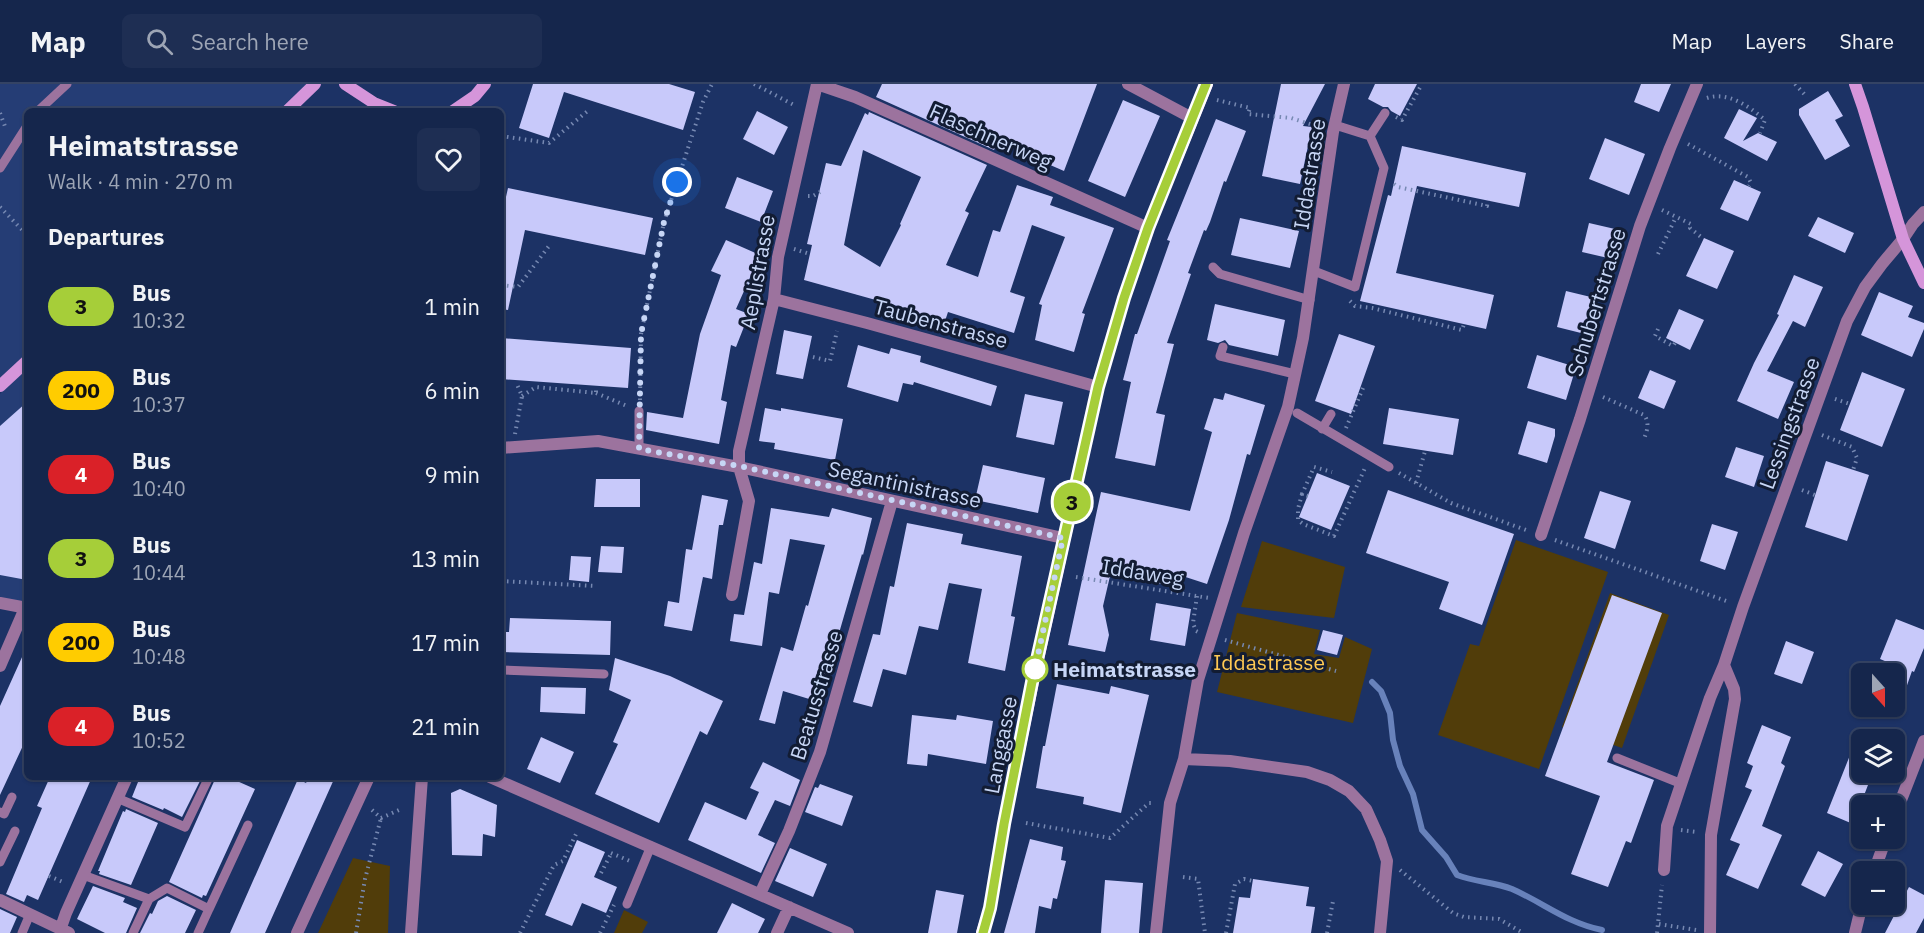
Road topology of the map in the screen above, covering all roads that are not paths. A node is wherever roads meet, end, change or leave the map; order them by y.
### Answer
1 (67, 84) edge
2 (315, 84) edge
3 (345, 84) edge
4 (485, 84) edge
5 (817, 84) edge
6 (1128, 84) edge
7 (1207, 84) edge
8 (1344, 84) edge
9 (1696, 84) edge
10 (1855, 84) edge
11 (838, 88) edge
12 (41, 108) edge
13 (290, 108) edge
14 (387, 108) edge
15 (457, 108) edge
16 (1385, 113) dead end
17 (1192, 118) junction
18 (1330, 127) junction
19 (24, 131) edge
20 (1370, 136) junction
21 (0, 168) edge
22 (1924, 212) edge
23 (1148, 228) junction
24 (1903, 239) junction
25 (1213, 267) dead end
26 (1314, 271) junction
27 (1924, 283) edge
28 (774, 298) junction
29 (1310, 300) junction
30 (1223, 346) dead end
31 (24, 364) edge
32 (1295, 374) junction
33 (0, 386) edge
34 (1098, 387) junction
35 (639, 411) road end
36 (1296, 413) dead end
37 (1331, 414) dead end
38 (1322, 429) junction
39 (504, 448) edge
40 (639, 449) junction
41 (739, 466) junction
42 (1389, 467) dead end
43 (892, 501) junction
44 (1541, 535) dead end
45 (1063, 538) junction
46 (732, 595) dead end
47 (0, 603) edge
48 (24, 608) edge
49 (24, 612) edge
50 (1724, 665) junction
51 (0, 666) edge
52 (504, 670) edge
53 (604, 674) dead end
54 (1924, 741) edge
55 (1617, 758) dead end
56 (1184, 759) junction
57 (126, 780) edge
58 (208, 780) edge
59 (368, 780) edge
60 (422, 780) edge
61 (497, 780) edge
62 (1682, 784) junction
63 (1903, 795) edge
64 (12, 797) dead end
65 (117, 798) junction
66 (0, 812) edge
67 (248, 825) dead end
68 (15, 831) dead end
69 (651, 846) junction
70 (0, 862) edge
71 (1664, 870) road end
72 (83, 875) junction
73 (760, 894) junction
74 (149, 899) junction
75 (0, 900) edge
76 (627, 904) road end
77 (789, 907) junction
78 (209, 909) junction
79 (30, 914) junction
80 (1860, 915) edge
81 (63, 932) edge
82 (1705, 932) edge
83 (22, 933) edge
84 (133, 933) edge
85 (198, 933) edge
86 (297, 933) edge
87 (411, 933) edge
88 (777, 933) edge
89 (848, 933) edge
90 (982, 933) edge
91 (1156, 933) edge
92 (1380, 933) edge
93 (1855, 933) edge

1 - 12 lane
2 - 13 main road
3 - 14 main road
4 - 15 main road
5 - 11 street, Flaschnerweg
5 - 28 street, Aeplistrasse
6 - 17 street
7 - 17 main road, Langgasse
8 - 18 street, Iddastrasse
9 - 44 street, Schubertstrasse
10 - 24 main road
11 - 23 street, Flaschnerweg
16 - 20 lane
17 - 23 main road, Langgasse
18 - 20 lane
18 - 26 street, Iddastrasse
19 - 21 lane
20 - 26 lane
22 - 24 street, Lessingstrasse
23 - 34 main road, Langgasse
24 - 27 main road
24 - 50 street, Lessingstrasse
25 - 29 lane
26 - 29 street, Iddastrasse
28 - 34 street, Taubenstrasse
28 - 41 street, Aeplistrasse
29 - 32 street, Iddastrasse
30 - 32 lane
31 - 33 main road
32 - 56 street, Iddastrasse
34 - 45 main road, Langgasse
35 - 40 lane
36 - 38 lane
37 - 38 lane
38 - 42 lane
39 - 40 street, Segantinistrasse
40 - 41 street, Segantinistrasse
41 - 43 street, Segantinistrasse
41 - 46 street
43 - 45 street, Segantinistrasse
43 - 73 street, Beatusstrasse
45 - 90 main road, Langgasse
47 - 48 street
49 - 51 street
50 - 62 street, Lessingstrasse
50 - 82 street
52 - 53 lane
54 - 63 street
55 - 62 lane
56 - 91 street, Iddastrasse
56 - 92 street
57 - 65 street
58 - 65 lane
59 - 86 street
60 - 87 street
61 - 69 street
62 - 71 street, Lessingstrasse
64 - 66 lane
65 - 72 street
67 - 78 lane
68 - 70 lane
69 - 73 street
69 - 76 lane
72 - 74 lane
72 - 81 street
73 - 77 street
74 - 78 lane
74 - 84 lane
75 - 79 street
77 - 88 street
77 - 89 street
78 - 85 lane
79 - 81 street
79 - 83 lane
80 - 93 street

